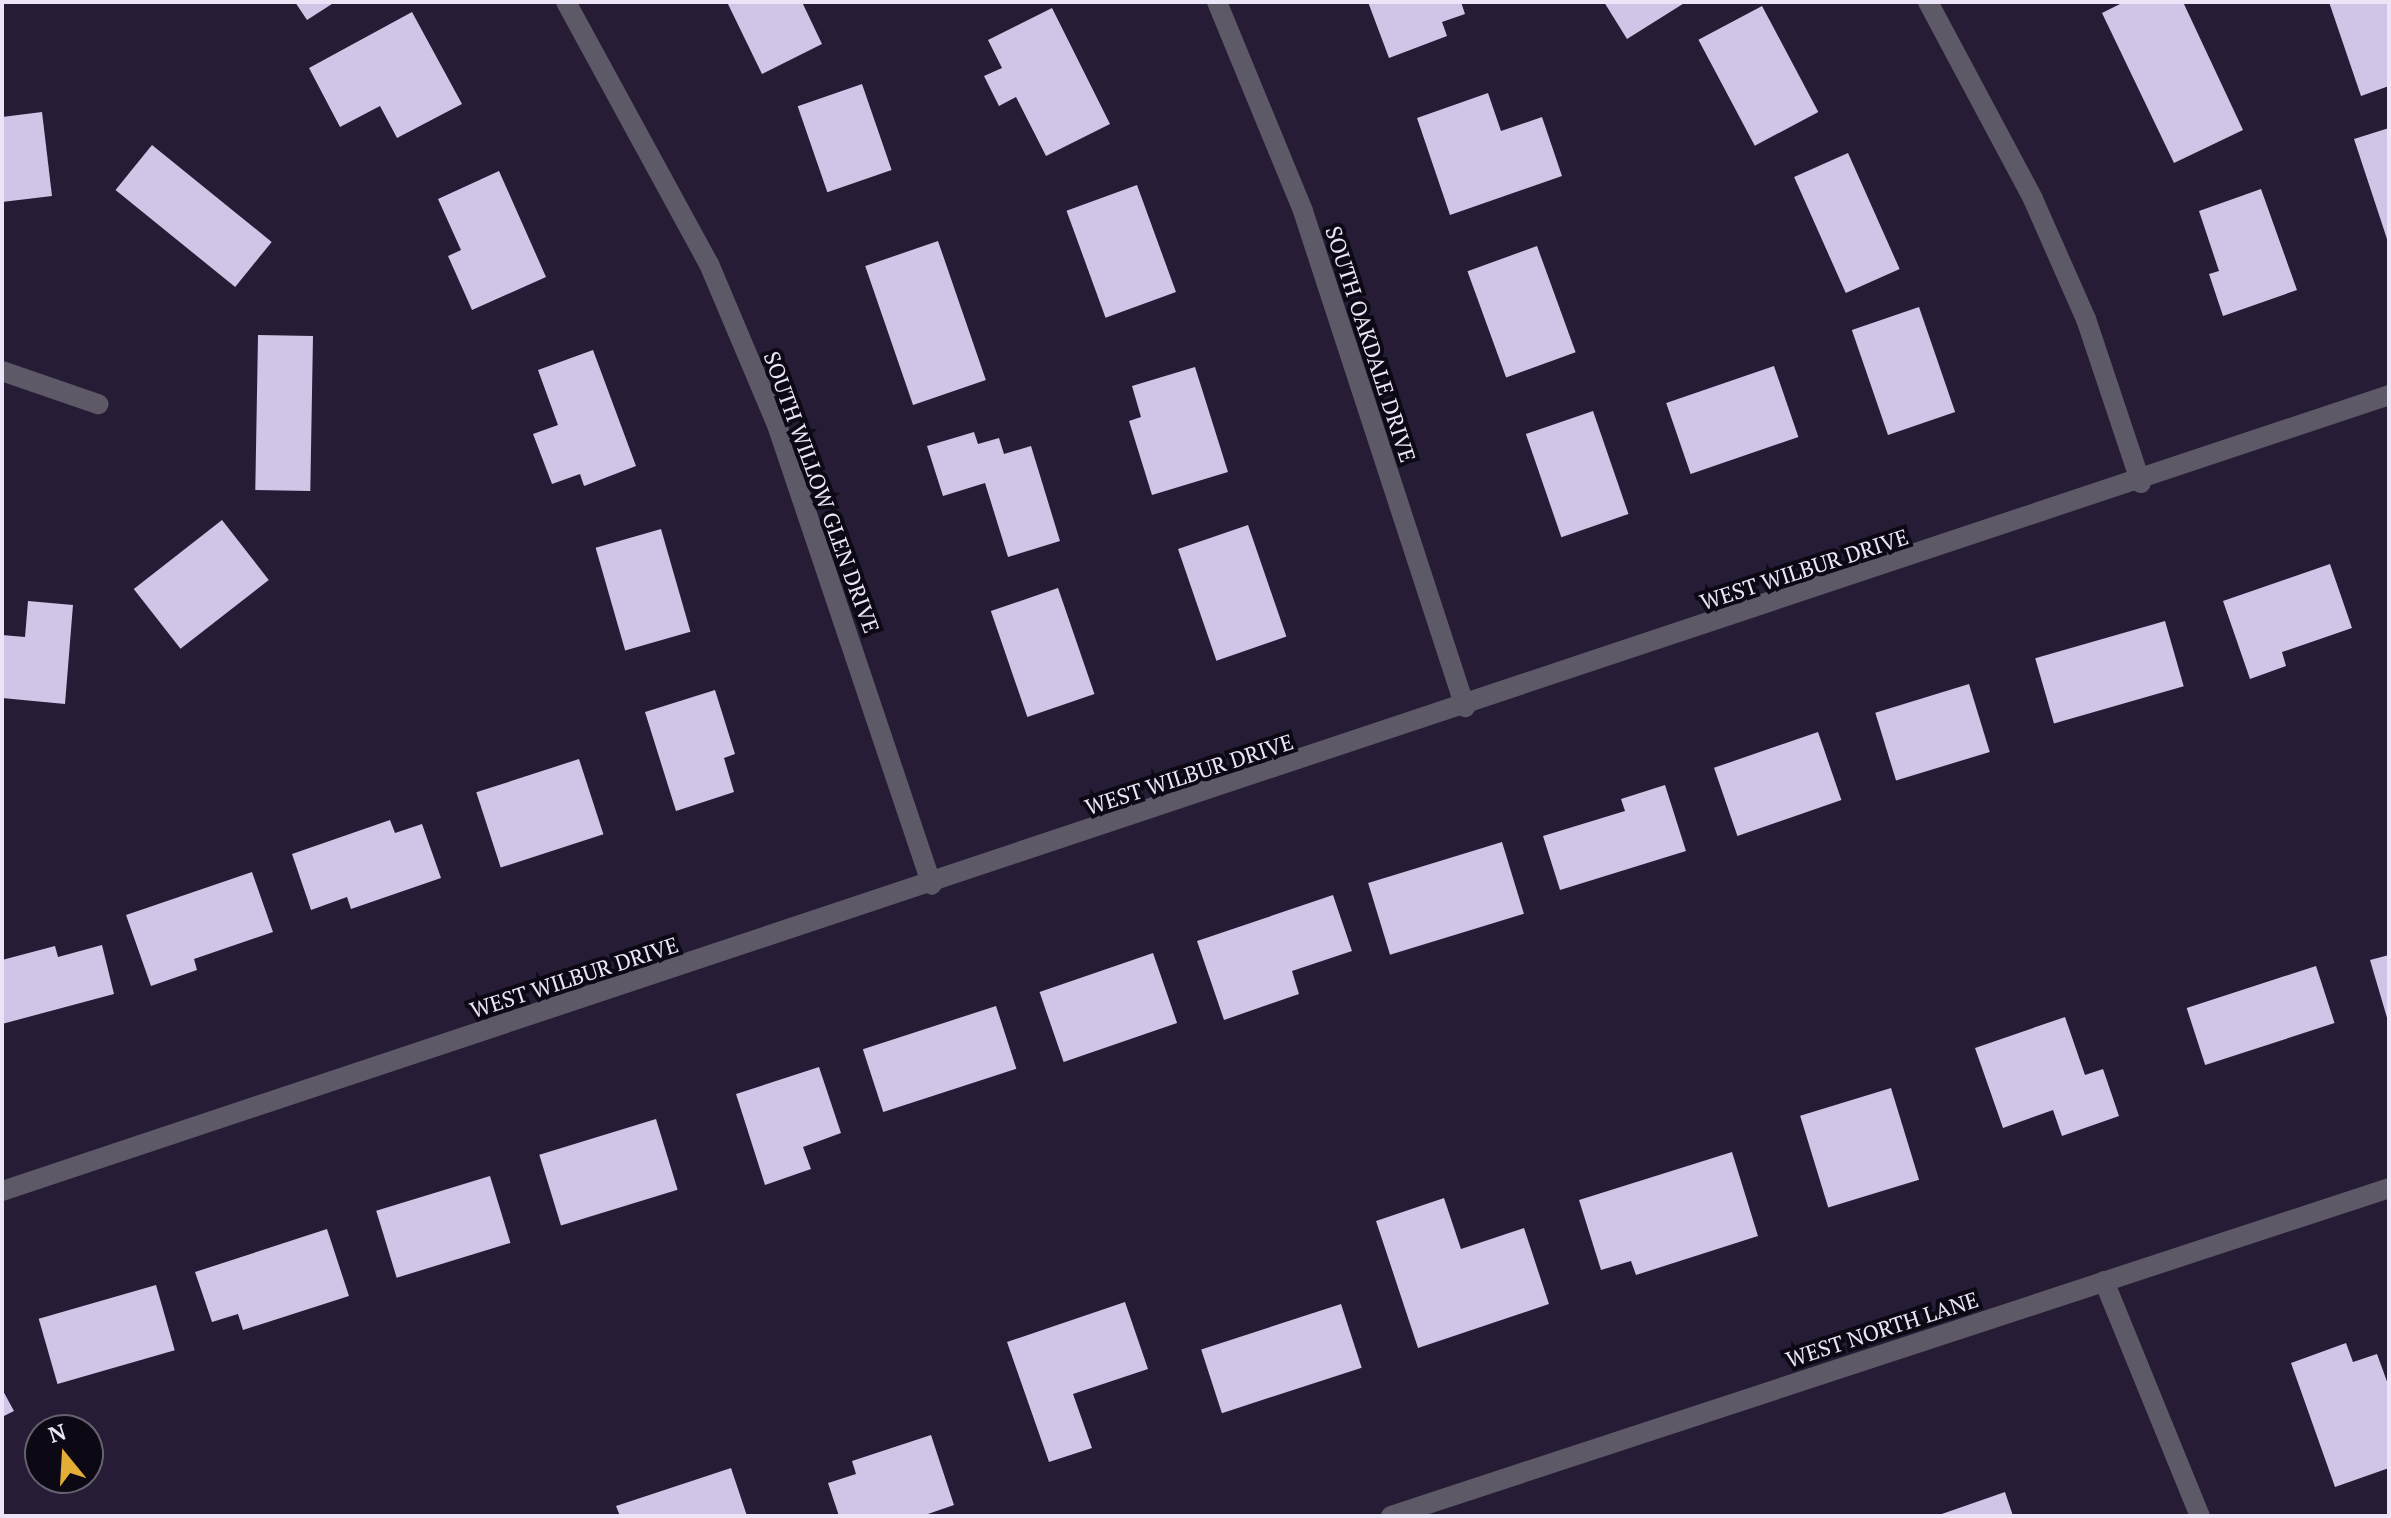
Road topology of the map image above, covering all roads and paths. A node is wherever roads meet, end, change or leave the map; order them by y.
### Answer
1 (566, 2) edge
2 (1217, 2) edge
3 (1928, 2) edge
4 (2, 371) edge
5 (2389, 395) edge
6 (98, 404) dead end
7 (2141, 483) junction
8 (1465, 707) junction
9 (932, 885) junction
10 (2389, 1188) edge
11 (2, 1191) edge
12 (2104, 1281) junction
13 (1391, 1516) edge
14 (2200, 1516) edge

1 - 9 street, SOUTH WILLOW GLEN DRIVE
2 - 8 street, SOUTH OAKDALE DRIVE
3 - 7 street
4 - 6 street
5 - 7 street, WEST WILBUR DRIVE
7 - 8 street, WEST WILBUR DRIVE
8 - 9 street, WEST WILBUR DRIVE
9 - 11 street, WEST WILBUR DRIVE
10 - 12 street, WEST NORTH LANE
12 - 13 street, WEST NORTH LANE
12 - 14 street

